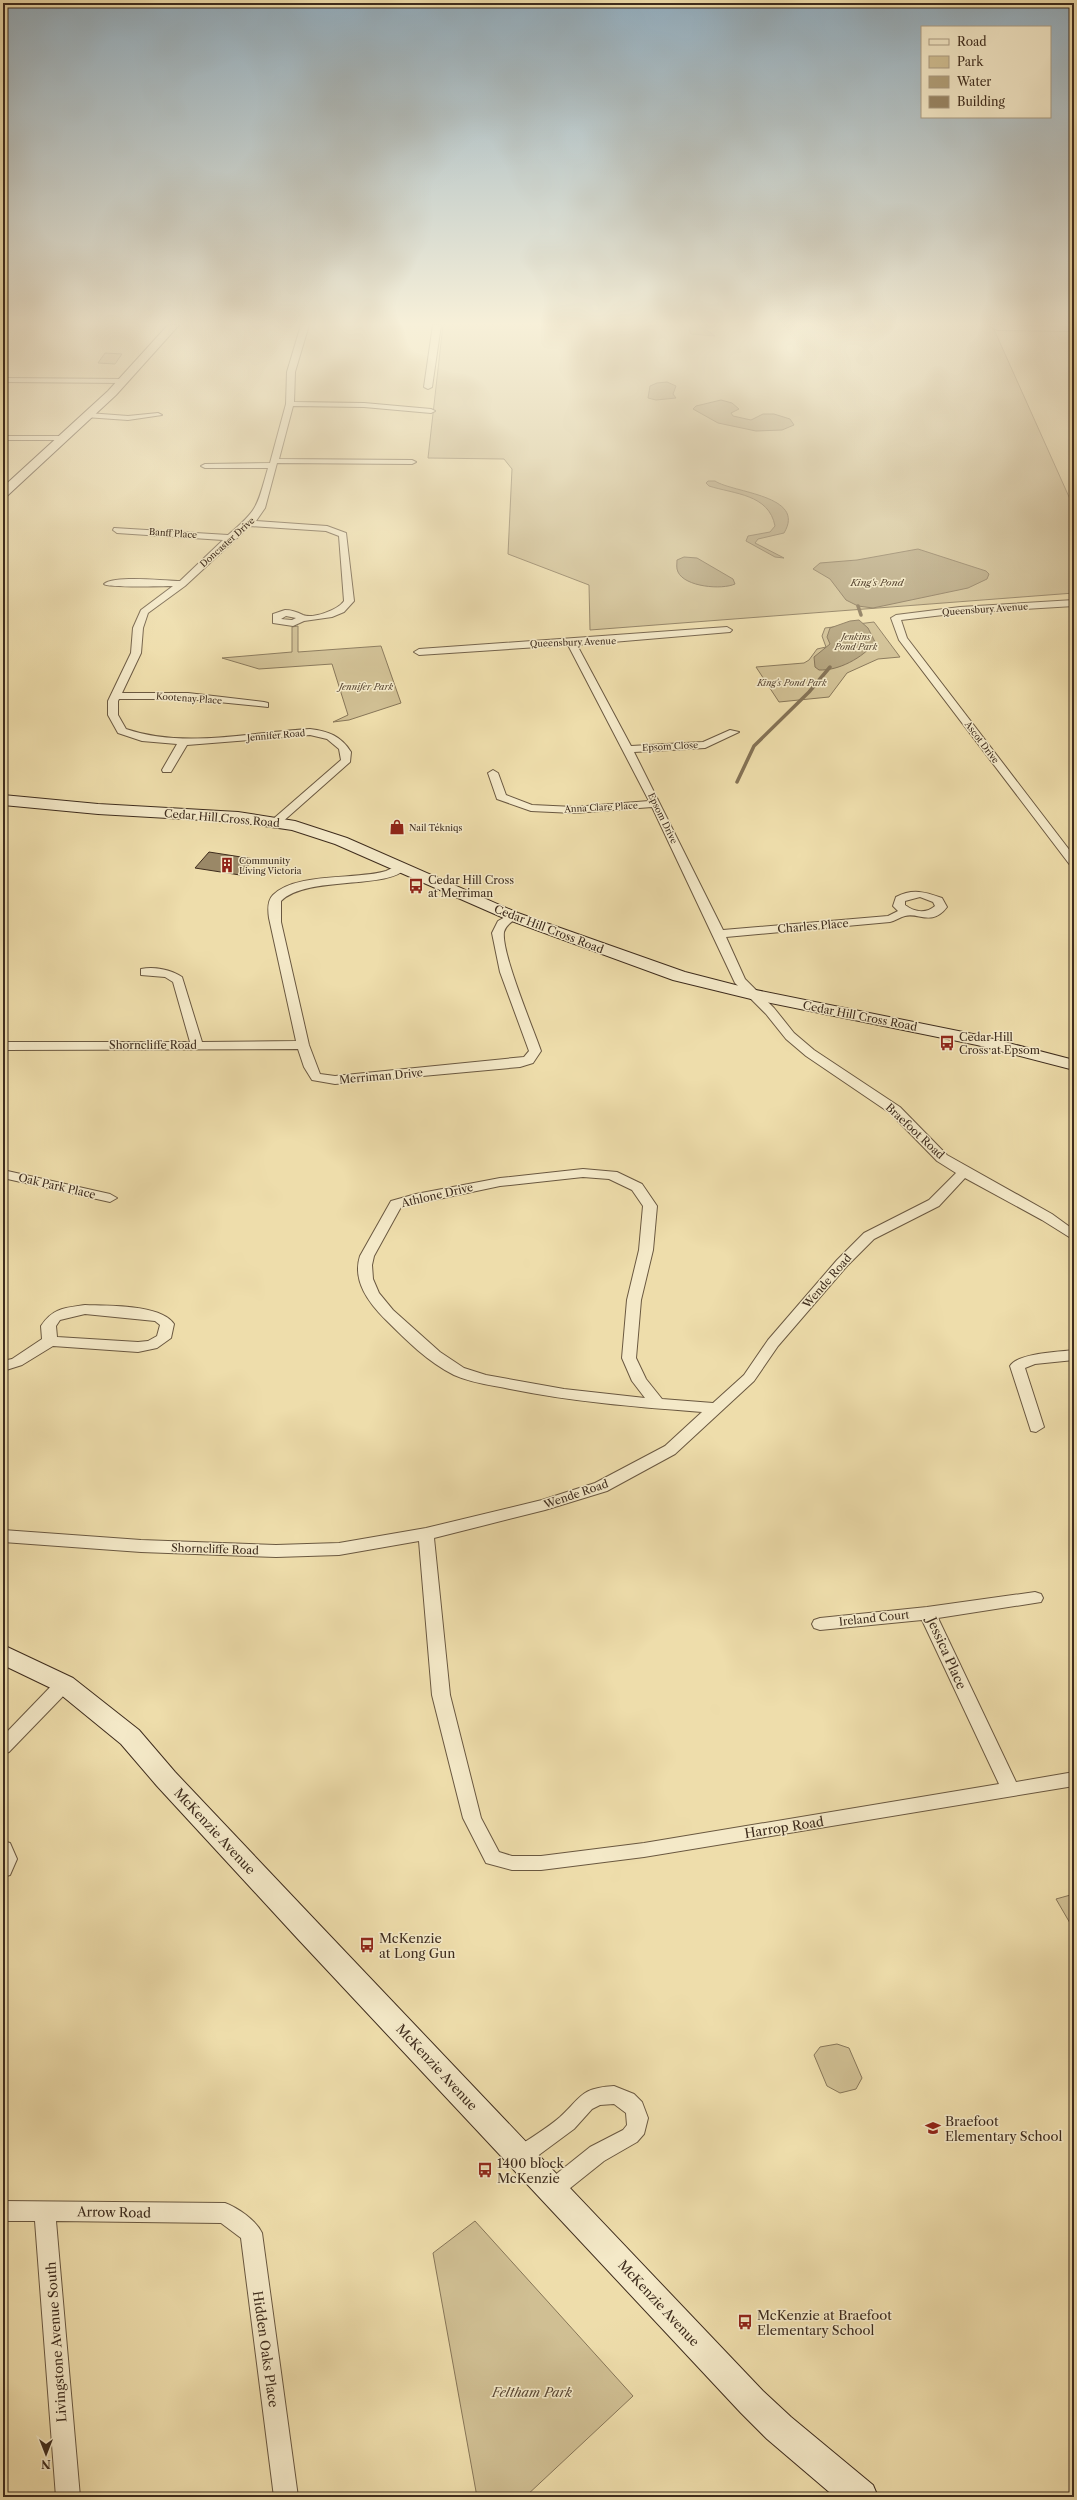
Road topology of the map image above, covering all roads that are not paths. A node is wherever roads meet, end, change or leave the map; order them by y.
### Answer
1 (57, 442) edge
2 (280, 442) edge
3 (412, 462) dead end
4 (274, 463) junction
5 (205, 466) dead end
6 (3, 493) edge
7 (248, 523) junction
8 (117, 530) dead end
9 (230, 538) junction
10 (109, 584) dead end
11 (182, 584) junction
12 (1074, 603) edge
13 (302, 618) dead end
14 (896, 618) joint
15 (727, 630) dead end
16 (571, 642) junction
17 (419, 652) dead end
18 (115, 696) junction
19 (264, 705) dead end
20 (122, 731) joint
21 (734, 732) dead end
22 (184, 740) junction
23 (627, 749) junction
24 (167, 770) dead end
25 (493, 773) dead end
26 (3, 800) edge
27 (656, 804) junction
28 (276, 822) junction
29 (1074, 863) edge
30 (400, 868) junction
31 (906, 912) dead end
32 (512, 916) junction
33 (719, 934) junction
34 (145, 972) dead end
35 (751, 994) junction
36 (197, 1045) junction
37 (303, 1045) junction
38 (3, 1046) edge
39 (1074, 1065) edge
40 (964, 1172) junction
41 (3, 1174) edge
42 (110, 1198) dead end
43 (1074, 1236) edge
44 (50, 1341) junction
45 (1074, 1355) edge
46 (3, 1366) edge
47 (658, 1404) junction
48 (716, 1408) junction
49 (1036, 1426) dead end
50 (426, 1534) junction
51 (3, 1536) edge
52 (1035, 1598) dead end
53 (927, 1612) junction
54 (820, 1624) dead end
55 (3, 1654) edge
56 (64, 1684) junction
57 (3, 1747) edge
58 (1074, 1779) edge
59 (1010, 1789) junction
60 (3, 1848) edge
61 (3, 1870) edge
62 (521, 2156) junction
63 (552, 2190) junction
64 (3, 2211) edge
65 (45, 2211) junction
66 (225, 2213) joint
67 (68, 2497) edge
68 (286, 2497) edge
69 (861, 2497) edge

1 - 6 main road
2 - 4 street, Doncaster Drive
3 - 4 street
4 - 5 street
4 - 7 street, Doncaster Drive
7 - 9 street, Doncaster Drive
7 - 13 street
8 - 9 street, Banff Place
9 - 11 street, Doncaster Drive
10 - 11 street
11 - 18 street, Doncaster Drive
12 - 14 street, Queensbury Avenue
14 - 29 street, Ascot Drive
15 - 16 street, Queensbury Avenue
16 - 17 street, Queensbury Avenue
16 - 23 street, Epsom Drive
18 - 19 street, Kootenay Place
18 - 20 street, Doncaster Drive
20 - 22 street, Jennifer Road
21 - 23 street, Epsom Close
22 - 24 street
22 - 28 street, Jennifer Road
23 - 27 street, Epsom Drive
25 - 27 street, Anna Clare Place
26 - 28 main road, Cedar Hill Cross Road
27 - 33 street, Epsom Drive
28 - 30 main road, Cedar Hill Cross Road
30 - 32 main road, Cedar Hill Cross Road
30 - 37 street, Merriman Drive
31 - 33 street, Charles Place
32 - 35 main road, Cedar Hill Cross Road
32 - 37 street, Merriman Drive
33 - 35 street, Epsom Drive
34 - 36 street
35 - 39 main road, Cedar Hill Cross Road
35 - 40 street, Braefoot Road
36 - 37 street, Shorncliffe Road
36 - 38 street, Shorncliffe Road
40 - 43 street, Braefoot Road
40 - 48 street, Wende Road
41 - 42 street, Oak Park Place
44 - 44 street
44 - 46 street
45 - 49 street
47 - 47 street, Athlone Drive
47 - 48 street, Athlone Drive
48 - 50 street, Wende Road
50 - 51 street, Shorncliffe Road
50 - 59 street, Harrop Road
52 - 53 street, Jessica Place
53 - 54 street, Ireland Court
53 - 59 street, Jessica Place
55 - 56 main road, McKenzie Avenue
56 - 57 street
56 - 62 main road, McKenzie Avenue
58 - 59 street, Harrop Road
60 - 61 street
62 - 63 main road, McKenzie Avenue
62 - 63 street
63 - 69 main road, McKenzie Avenue
64 - 65 street, Arrow Road
65 - 66 street, Arrow Road
65 - 67 street, Livingstone Avenue South
66 - 68 street, Hidden Oaks Place

